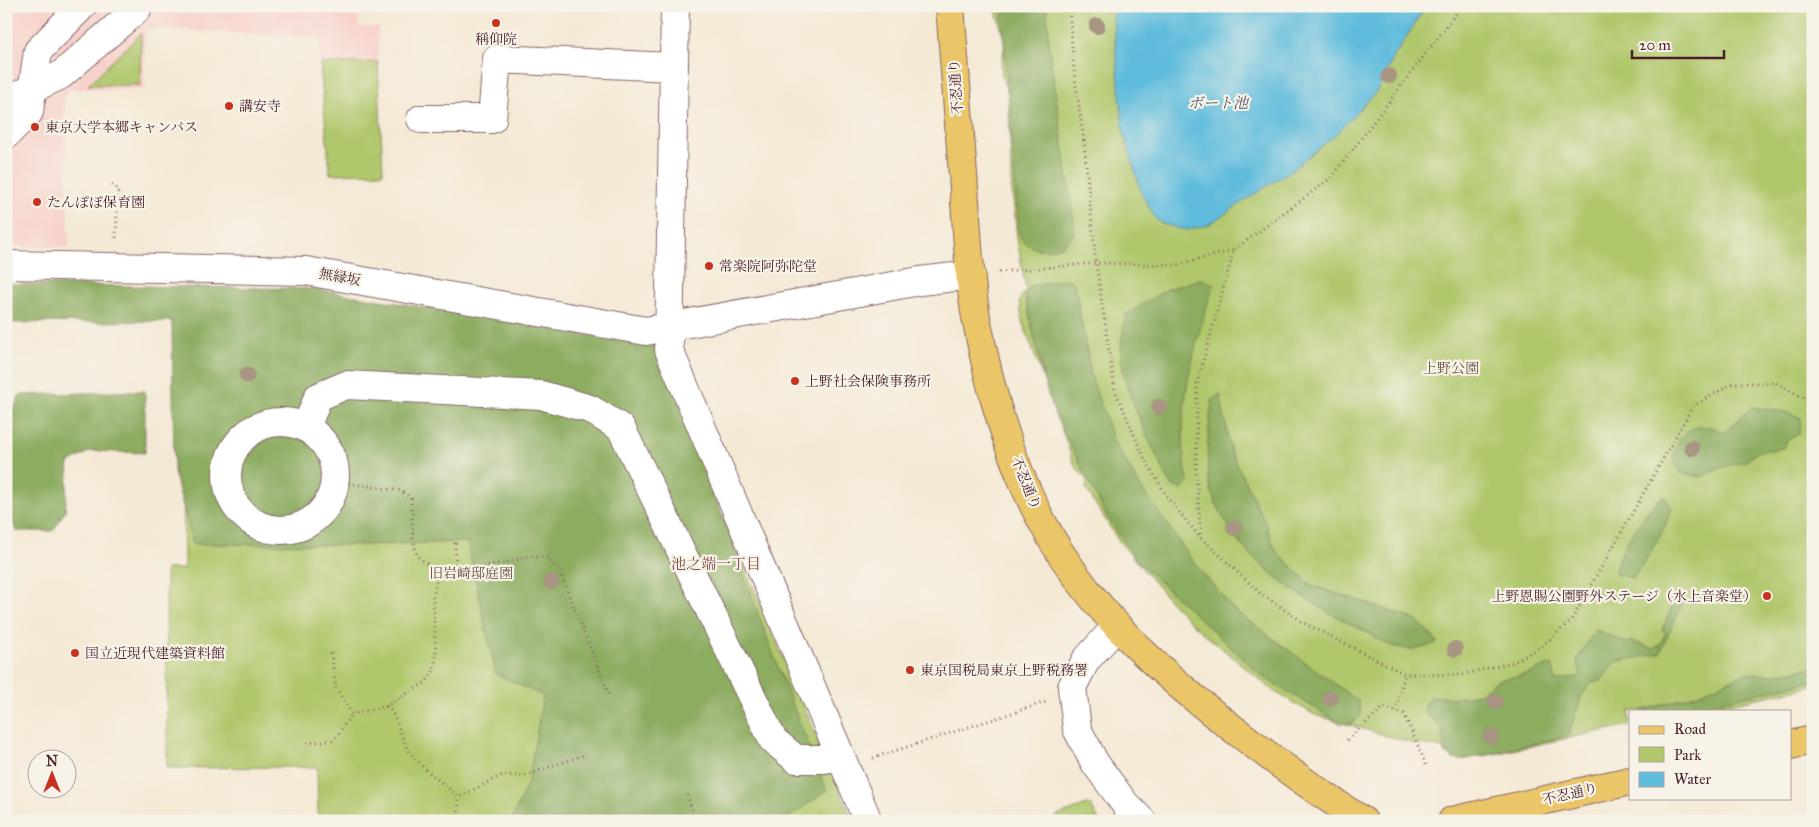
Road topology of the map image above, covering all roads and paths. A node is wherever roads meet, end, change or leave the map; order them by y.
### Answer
1 (82, 6) edge
2 (138, 6) edge
3 (675, 6) edge
4 (950, 6) edge
5 (1069, 6) edge
6 (1462, 6) edge
7 (673, 67) junction
8 (33, 89) junction
9 (6, 101) edge
10 (421, 119) dead end
11 (6, 135) edge
12 (112, 185) dead end
13 (1234, 250) junction
14 (1096, 263) junction
15 (6, 264) edge
16 (116, 267) junction
17 (970, 274) junction
18 (669, 326) junction
19 (1813, 402) edge
20 (306, 428) junction
21 (334, 481) junction
22 (1201, 538) junction
23 (455, 543) dead end
24 (456, 568) junction
25 (438, 573) junction
26 (1116, 627) junction
27 (331, 653) dead end
28 (1405, 674) junction
29 (610, 697) dead end
30 (1047, 702) dead end
31 (387, 706) junction
32 (1395, 711) junction
33 (352, 714) junction
34 (1347, 740) dead end
35 (1813, 740) edge
36 (307, 743) dead end
37 (1792, 745) edge
38 (584, 755) dead end
39 (840, 755) junction
40 (868, 759) dead end
41 (1427, 767) dead end
42 (1629, 781) edge
43 (687, 795) dead end
44 (459, 797) junction
45 (458, 821) edge
46 (696, 821) edge
47 (868, 821) edge
48 (1142, 821) edge
49 (1364, 821) edge
50 (1452, 821) edge

1 - 8 street
2 - 8 street
3 - 7 street
4 - 17 main road, 不忍通り
5 - 14 path
6 - 13 path
7 - 10 street
7 - 18 street
8 - 9 street
8 - 11 street
12 - 16 path
13 - 14 path
13 - 22 path
14 - 17 path
14 - 22 path
15 - 16 street, 無縁坂
16 - 18 street, 無縁坂
17 - 18 street, 無縁坂
17 - 26 main road, 不忍通り
18 - 39 street
19 - 28 path
20 - 21 street
20 - 21 street
20 - 39 street
21 - 25 path
22 - 28 path
23 - 24 path
24 - 25 path
24 - 29 path
25 - 31 path
26 - 48 street
26 - 49 main road, 不忍通り
27 - 33 path
28 - 32 path
30 - 40 path
31 - 33 path
31 - 44 path
32 - 34 path
32 - 41 path
33 - 36 path
35 - 37 main road
38 - 44 path
39 - 47 street
42 - 50 main road, 不忍通り
43 - 46 path
44 - 45 path

